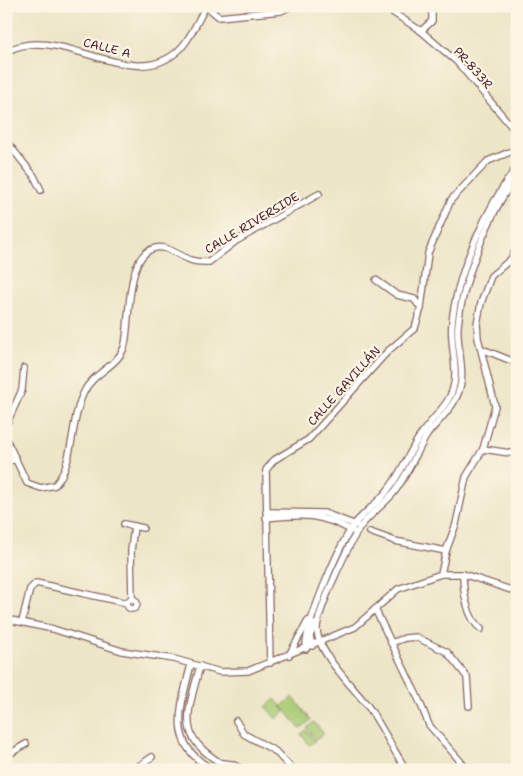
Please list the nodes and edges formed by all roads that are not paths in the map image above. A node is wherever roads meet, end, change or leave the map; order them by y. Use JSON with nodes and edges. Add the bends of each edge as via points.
{"nodes":[{"id":1,"x":206,"y":6,"type":"edge"},
{"id":2,"x":291,"y":6,"type":"edge"},
{"id":3,"x":383,"y":6,"type":"edge"},
{"id":4,"x":426,"y":6,"type":"edge"},
{"id":5,"x":421,"y":31,"type":"junction"},
{"id":6,"x":6,"y":52,"type":"edge"},
{"id":7,"x":517,"y":133,"type":"edge"},
{"id":8,"x":6,"y":141,"type":"edge"},
{"id":9,"x":517,"y":149,"type":"edge"},
{"id":10,"x":517,"y":167,"type":"edge"},
{"id":11,"x":517,"y":176,"type":"edge"},
{"id":12,"x":41,"y":190,"type":"dead end"},
{"id":13,"x":319,"y":194,"type":"dead end"},
{"id":14,"x":517,"y":248,"type":"edge"},
{"id":15,"x":376,"y":280,"type":"dead end"},
{"id":16,"x":421,"y":308,"type":"junction"},
{"id":17,"x":482,"y":349,"type":"junction"},
{"id":18,"x":517,"y":363,"type":"edge"},
{"id":19,"x":24,"y":368,"type":"dead end"},
{"id":20,"x":6,"y":425,"type":"edge"},
{"id":21,"x":6,"y":439,"type":"edge"},
{"id":22,"x":483,"y":449,"type":"junction"},
{"id":23,"x":517,"y":454,"type":"edge"},
{"id":24,"x":16,"y":459,"type":"junction"},
{"id":25,"x":6,"y":462,"type":"edge"},
{"id":26,"x":266,"y":515,"type":"junction"},
{"id":27,"x":124,"y":524,"type":"dead end"},
{"id":28,"x":358,"y":525,"type":"junction"},
{"id":29,"x":134,"y":526,"type":"junction"},
{"id":30,"x":142,"y":528,"type":"dead end"},
{"id":31,"x":354,"y":531,"type":"junction"},
{"id":32,"x":370,"y":532,"type":"dead end"},
{"id":33,"x":446,"y":551,"type":"junction"},
{"id":34,"x":440,"y":574,"type":"junction"},
{"id":35,"x":463,"y":574,"type":"junction"},
{"id":36,"x":517,"y":592,"type":"edge"},
{"id":37,"x":374,"y":609,"type":"junction"},
{"id":38,"x":314,"y":610,"type":"junction"},
{"id":39,"x":321,"y":612,"type":"junction"},
{"id":40,"x":6,"y":619,"type":"edge"},
{"id":41,"x":22,"y":622,"type":"junction"},
{"id":42,"x":481,"y":629,"type":"dead end"},
{"id":43,"x":320,"y":642,"type":"junction"},
{"id":44,"x":391,"y":643,"type":"junction"},
{"id":45,"x":309,"y":647,"type":"junction"},
{"id":46,"x":289,"y":655,"type":"junction"},
{"id":47,"x":270,"y":663,"type":"junction"},
{"id":48,"x":191,"y":664,"type":"junction"},
{"id":49,"x":200,"y":666,"type":"junction"},
{"id":50,"x":469,"y":706,"type":"dead end"},
{"id":51,"x":236,"y":720,"type":"dead end"},
{"id":52,"x":26,"y":744,"type":"dead end"},
{"id":53,"x":6,"y":756,"type":"edge"},
{"id":54,"x":152,"y":757,"type":"dead end"},
{"id":55,"x":220,"y":763,"type":"junction"},
{"id":56,"x":402,"y":764,"type":"dead end"},
{"id":57,"x":133,"y":770,"type":"edge"},
{"id":58,"x":214,"y":770,"type":"edge"},
{"id":59,"x":232,"y":770,"type":"edge"},
{"id":60,"x":244,"y":770,"type":"edge"},
{"id":61,"x":293,"y":770,"type":"edge"},
{"id":62,"x":468,"y":770,"type":"edge"}],
"edges":[{"from":1,"to":2,"type":"street","via":[[219,17],[281,11]]},
{"from":1,"to":6,"type":"street","name":"CALLE A","via":[[180,49],[165,60],[148,66],[112,62],[86,52],[57,47],[30,45]]},
{"from":3,"to":5,"type":"street","name":"PR-833R","number":"PR-833R"},
{"from":4,"to":5,"type":"street","via":[[432,12],[432,21]]},
{"from":5,"to":7,"type":"street","name":"PR-833R","number":"PR-833R","via":[[457,62]]},
{"from":8,"to":12,"type":"street"},
{"from":9,"to":16,"type":"street","name":"CALLE GAVILLÁN","via":[[488,161],[451,200],[428,253]]},
{"from":10,"to":28,"type":"street","via":[[487,214],[458,293],[452,324],[456,368],[454,387],[392,484]]},
{"from":11,"to":28,"type":"street","via":[[502,196],[493,216],[464,294],[458,336],[463,369],[461,388],[455,401],[426,437],[394,493]]},
{"from":13,"to":24,"type":"street","name":"CALLE RIVERSIDE","via":[[236,241],[209,262],[193,261],[163,247],[150,249],[140,257],[132,282],[125,346],[117,360],[94,377],[83,393],[60,480],[50,487],[33,487],[27,483]]},
{"from":14,"to":17,"type":"street","via":[[511,259],[491,276],[484,292],[477,324]]},
{"from":15,"to":16,"type":"street","via":[[397,295],[414,299]]},
{"from":16,"to":26,"type":"street","name":"CALLE GAVILLÁN","via":[[415,328],[388,351],[310,439],[274,460],[266,470]]},
{"from":17,"to":18,"type":"street"},
{"from":17,"to":22,"type":"street","via":[[495,406]]},
{"from":19,"to":20,"type":"street","via":[[22,390]]},
{"from":21,"to":24,"type":"street","name":"CALLE RIVERSIDE"},
{"from":22,"to":23,"type":"street"},
{"from":22,"to":33,"type":"street","via":[[466,477],[456,524]]},
{"from":24,"to":25,"type":"street"},
{"from":26,"to":28,"type":"street","via":[[324,512]]},
{"from":26,"to":31,"type":"street","via":[[321,516]]},
{"from":26,"to":47,"type":"street","name":"CALLE GAVILLÁN"},
{"from":27,"to":29,"type":"street"},
{"from":28,"to":31,"type":"street"},
{"from":29,"to":30,"type":"street"},
{"from":29,"to":41,"type":"street","via":[[129,601],[36,583],[30,589]]},
{"from":31,"to":38,"type":"street"},
{"from":31,"to":39,"type":"street"},
{"from":32,"to":33,"type":"street"},
{"from":33,"to":34,"type":"street"},
{"from":34,"to":35,"type":"street"},
{"from":34,"to":37,"type":"street","via":[[398,590]]},
{"from":35,"to":36,"type":"street"},
{"from":35,"to":42,"type":"street","via":[[473,620]]},
{"from":37,"to":43,"type":"street","via":[[355,628]]},
{"from":37,"to":44,"type":"street"},
{"from":38,"to":45,"type":"street","via":[[306,636]]},
{"from":38,"to":46,"type":"street"},
{"from":39,"to":43,"type":"street","via":[[317,630]]},
{"from":39,"to":45,"type":"street"},
{"from":40,"to":41,"type":"street"},
{"from":41,"to":48,"type":"street","via":[[122,651]]},
{"from":43,"to":45,"type":"street"},
{"from":43,"to":56,"type":"street","via":[[333,665],[367,706]]},
{"from":44,"to":50,"type":"street","via":[[416,637],[447,652],[467,677]]},
{"from":44,"to":62,"type":"street","via":[[429,725]]},
{"from":45,"to":46,"type":"street"},
{"from":46,"to":47,"type":"street"},
{"from":47,"to":49,"type":"street","via":[[248,671],[220,672]]},
{"from":48,"to":49,"type":"street"},
{"from":48,"to":58,"type":"street","via":[[180,709],[181,736],[194,757]]},
{"from":49,"to":55,"type":"street","via":[[188,712],[190,730],[201,750]]},
{"from":51,"to":61,"type":"street","via":[[244,734],[275,751]]},
{"from":52,"to":53,"type":"street"},
{"from":54,"to":57,"type":"street"},
{"from":55,"to":59,"type":"street"},
{"from":55,"to":60,"type":"street"}]}
